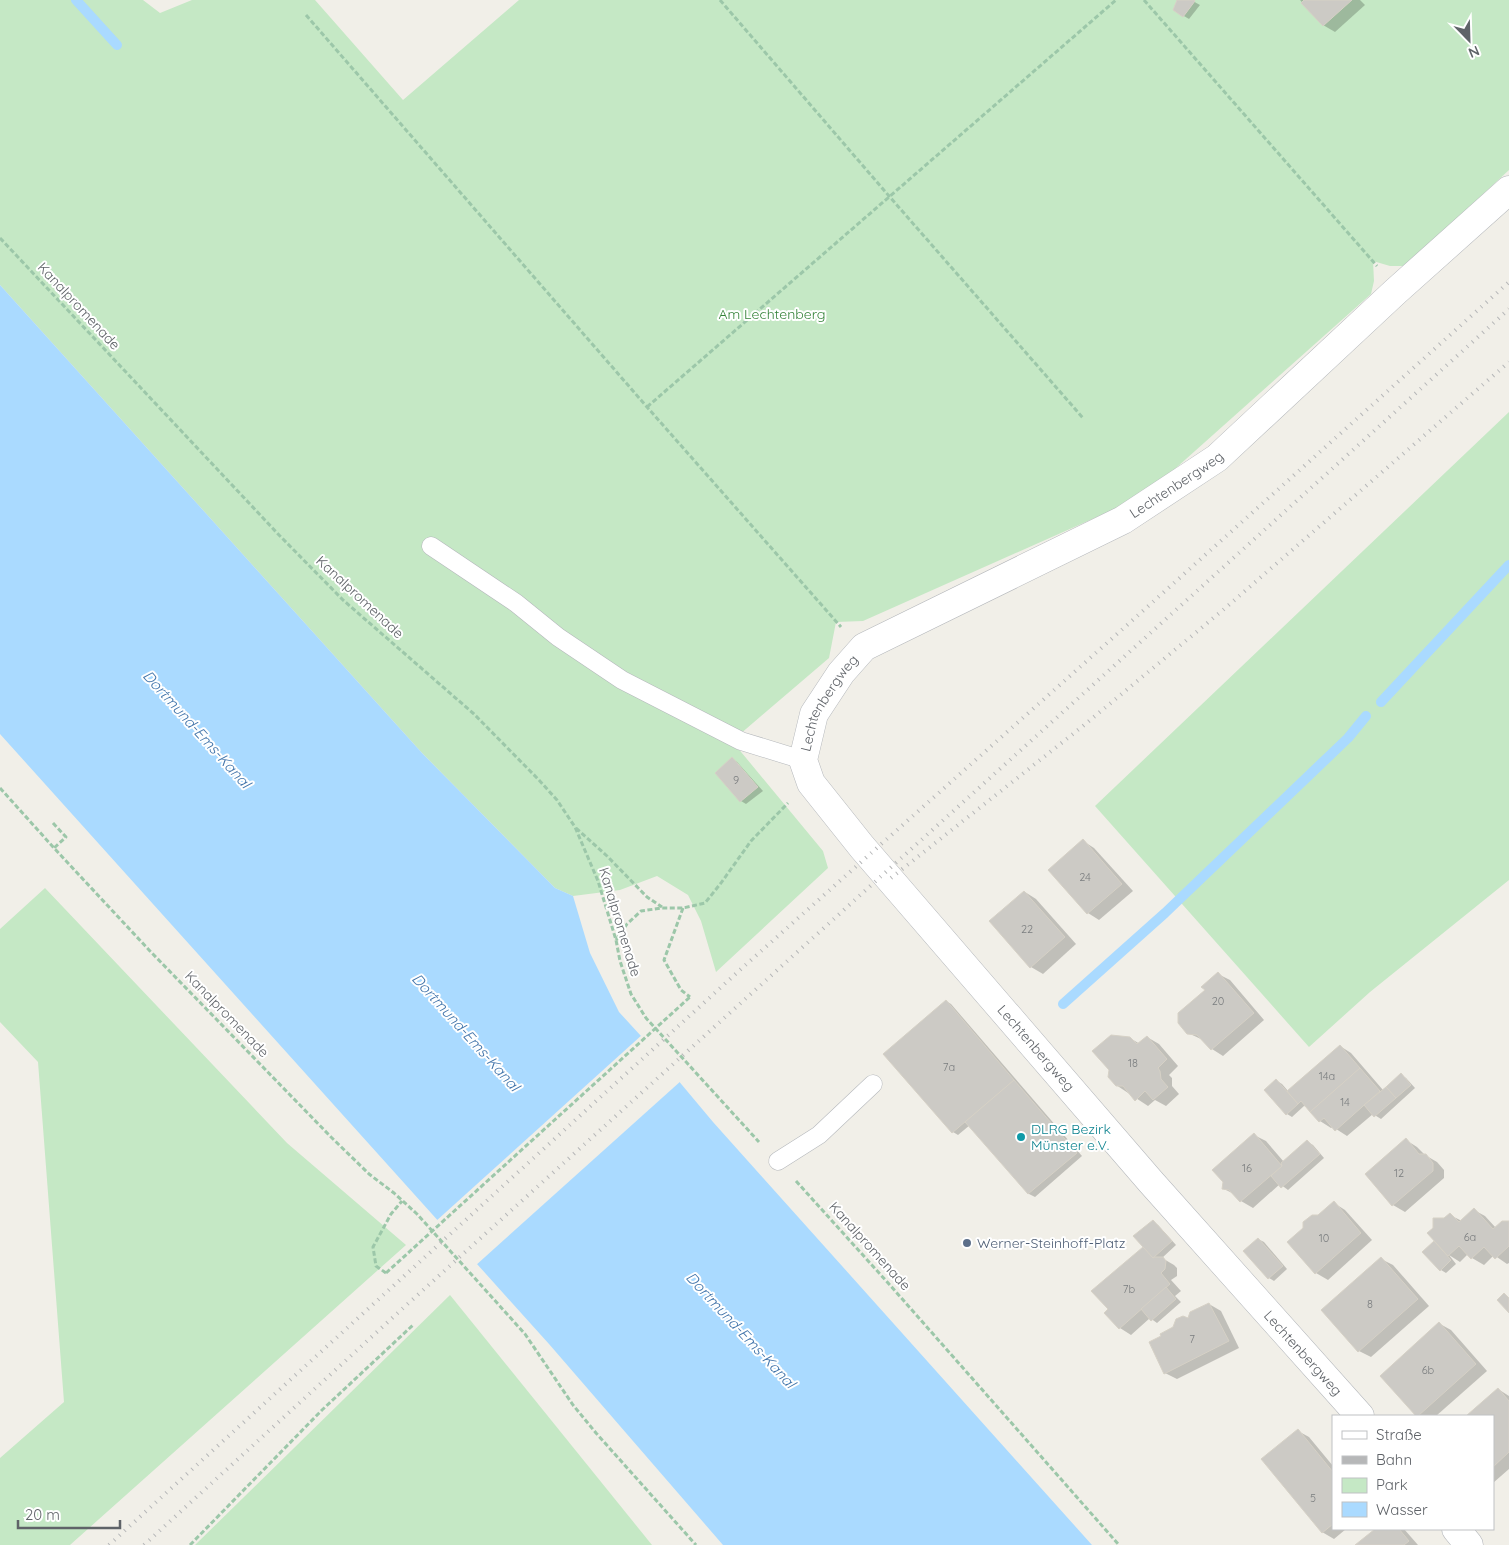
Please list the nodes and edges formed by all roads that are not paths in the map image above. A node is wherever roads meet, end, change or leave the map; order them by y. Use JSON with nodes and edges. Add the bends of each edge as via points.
{"nodes":[{"id":1,"x":1509,"y":190,"type":"edge"},
{"id":2,"x":432,"y":546,"type":"dead end"},
{"id":3,"x":807,"y":771,"type":"junction"},
{"id":4,"x":873,"y":1084,"type":"dead end"},
{"id":5,"x":778,"y":1162,"type":"road end"},
{"id":6,"x":1359,"y":1415,"type":"edge"},
{"id":7,"x":1457,"y":1530,"type":"edge"},
{"id":8,"x":1469,"y":1545,"type":"edge"}],
"edges":[{"from":1,"to":3,"type":"street","name":"Lechtenbergweg","via":[[1216,458],[1124,520],[864,647],[841,673],[814,714]]},
{"from":2,"to":3,"type":"lane","via":[[622,680],[741,742]]},
{"from":3,"to":6,"type":"street","name":"Lechtenbergweg","via":[[862,847],[1151,1182]]},
{"from":4,"to":5,"type":"lane","via":[[819,1135]]},
{"from":7,"to":8,"type":"street"}]}
